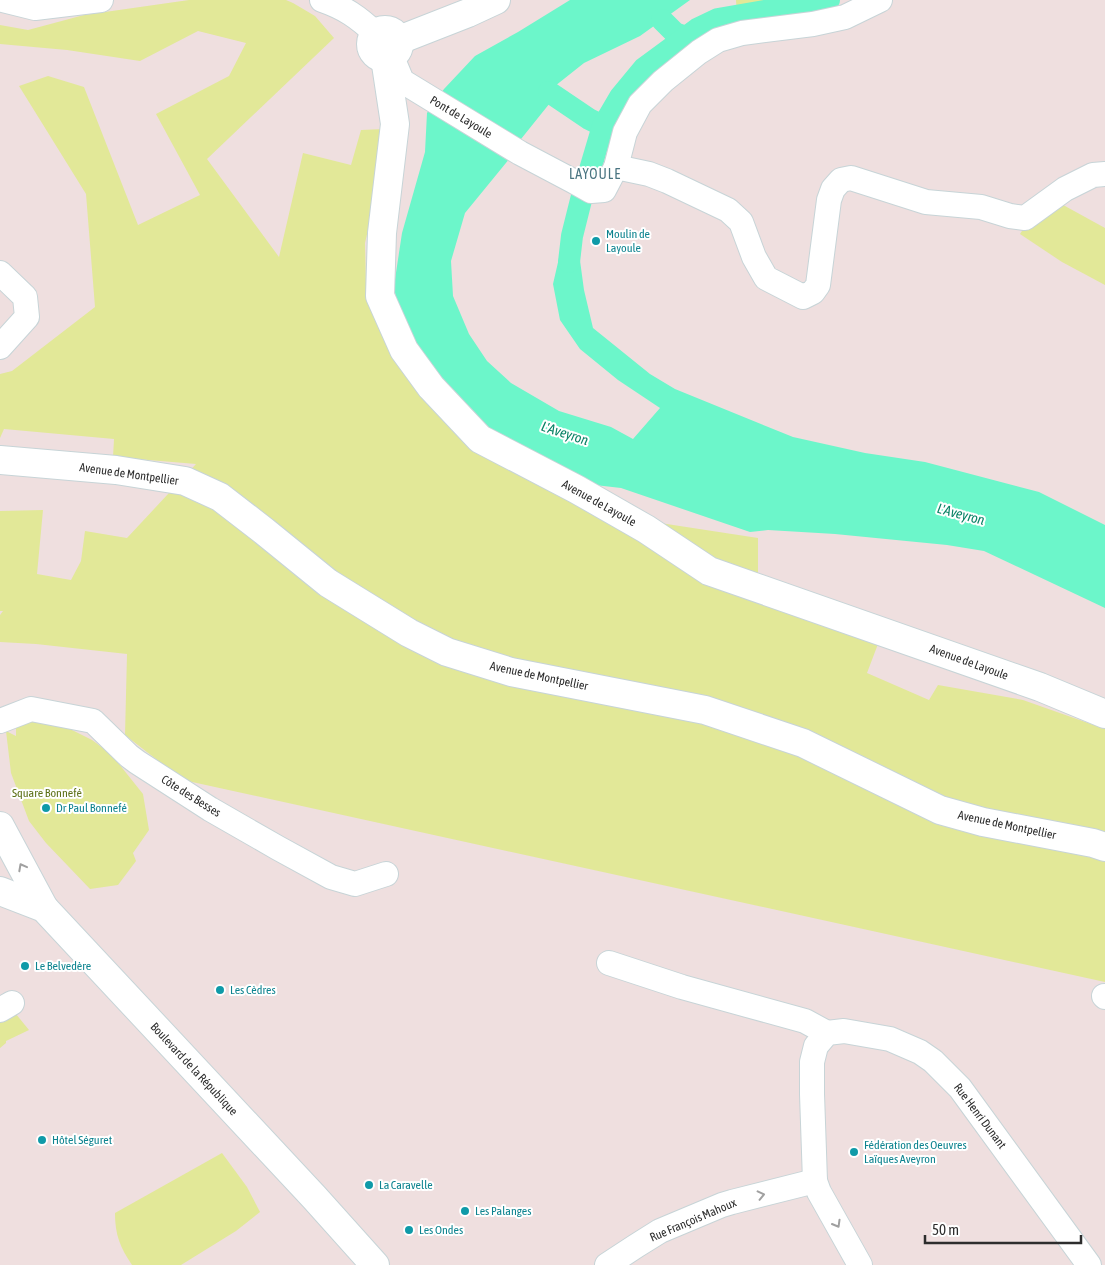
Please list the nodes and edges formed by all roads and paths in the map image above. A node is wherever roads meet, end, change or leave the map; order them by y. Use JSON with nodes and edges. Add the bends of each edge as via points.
{"nodes":[{"id":1,"x":2,"y":0,"type":"edge"},
{"id":2,"x":101,"y":0,"type":"edge"},
{"id":3,"x":322,"y":0,"type":"edge"},
{"id":4,"x":496,"y":0,"type":"edge"},
{"id":5,"x":880,"y":0,"type":"edge"},
{"id":6,"x":391,"y":54,"type":"junction"},
{"id":7,"x":616,"y":166,"type":"junction"},
{"id":8,"x":1105,"y":174,"type":"edge"},
{"id":9,"x":0,"y":273,"type":"edge"},
{"id":10,"x":0,"y":347,"type":"edge"},
{"id":11,"x":0,"y":460,"type":"edge"},
{"id":12,"x":1105,"y":714,"type":"edge"},
{"id":13,"x":0,"y":721,"type":"edge"},
{"id":14,"x":0,"y":826,"type":"edge"},
{"id":15,"x":1105,"y":847,"type":"edge"},
{"id":16,"x":386,"y":874,"type":"dead end"},
{"id":17,"x":0,"y":891,"type":"edge"},
{"id":18,"x":44,"y":908,"type":"junction"},
{"id":19,"x":610,"y":963,"type":"dead end"},
{"id":20,"x":828,"y":1033,"type":"junction"},
{"id":21,"x":815,"y":1182,"type":"junction"},
{"id":22,"x":375,"y":1265,"type":"edge"},
{"id":23,"x":607,"y":1265,"type":"edge"},
{"id":24,"x":860,"y":1265,"type":"edge"},
{"id":25,"x":1089,"y":1265,"type":"edge"}],
"edges":[{"from":1,"to":2,"type":"street","via":[[35,8]]},
{"from":3,"to":6,"type":"street","name":"Pont de Layoule","via":[[340,6],[361,20]]},
{"from":4,"to":6,"type":"street"},
{"from":5,"to":7,"type":"street","via":[[845,17],[742,33],[718,40],[705,48],[640,104],[625,132]]},
{"from":6,"to":7,"type":"street","name":"Pont de Layoule","via":[[520,153],[582,186],[604,190]]},
{"from":6,"to":12,"type":"street","name":"Avenue de Layoule","via":[[395,124],[382,233],[380,296],[404,350],[431,388],[480,439],[630,520],[709,571],[1031,684]]},
{"from":7,"to":8,"type":"street","via":[[667,181],[728,210],[742,222],[754,257],[766,278],[803,298],[818,285],[829,200],[841,180],[851,178],[926,202],[981,207],[1025,218],[1065,189],[1093,175]]},
{"from":9,"to":10,"type":"street","via":[[25,297],[27,318]]},
{"from":11,"to":15,"type":"street","name":"Avenue de Montpellier","via":[[116,470],[185,482],[220,497],[328,583],[409,633],[447,652],[511,672],[705,710],[803,743],[940,810]]},
{"from":13,"to":16,"type":"street","name":"Côte des Besses","via":[[31,709],[93,722],[137,762],[210,809],[331,877],[355,884]]},
{"from":18,"to":14,"type":"street","one_way":true},
{"from":17,"to":18,"type":"street","name":"Boulevard de la République"},
{"from":18,"to":22,"type":"street","name":"Boulevard de la République"},
{"from":19,"to":20,"type":"street","name":"Rue Henri Dunant","via":[[805,1021]]},
{"from":20,"to":21,"type":"street","via":[[816,1046],[812,1062]]},
{"from":20,"to":25,"type":"street","name":"Rue Henri Dunant","via":[[844,1031],[890,1039],[934,1061],[960,1088]]},
{"from":23,"to":21,"type":"street","name":"Rue François Mahoux","one_way":true,"via":[[660,1231],[722,1205]]},
{"from":21,"to":24,"type":"street","one_way":true}]}
